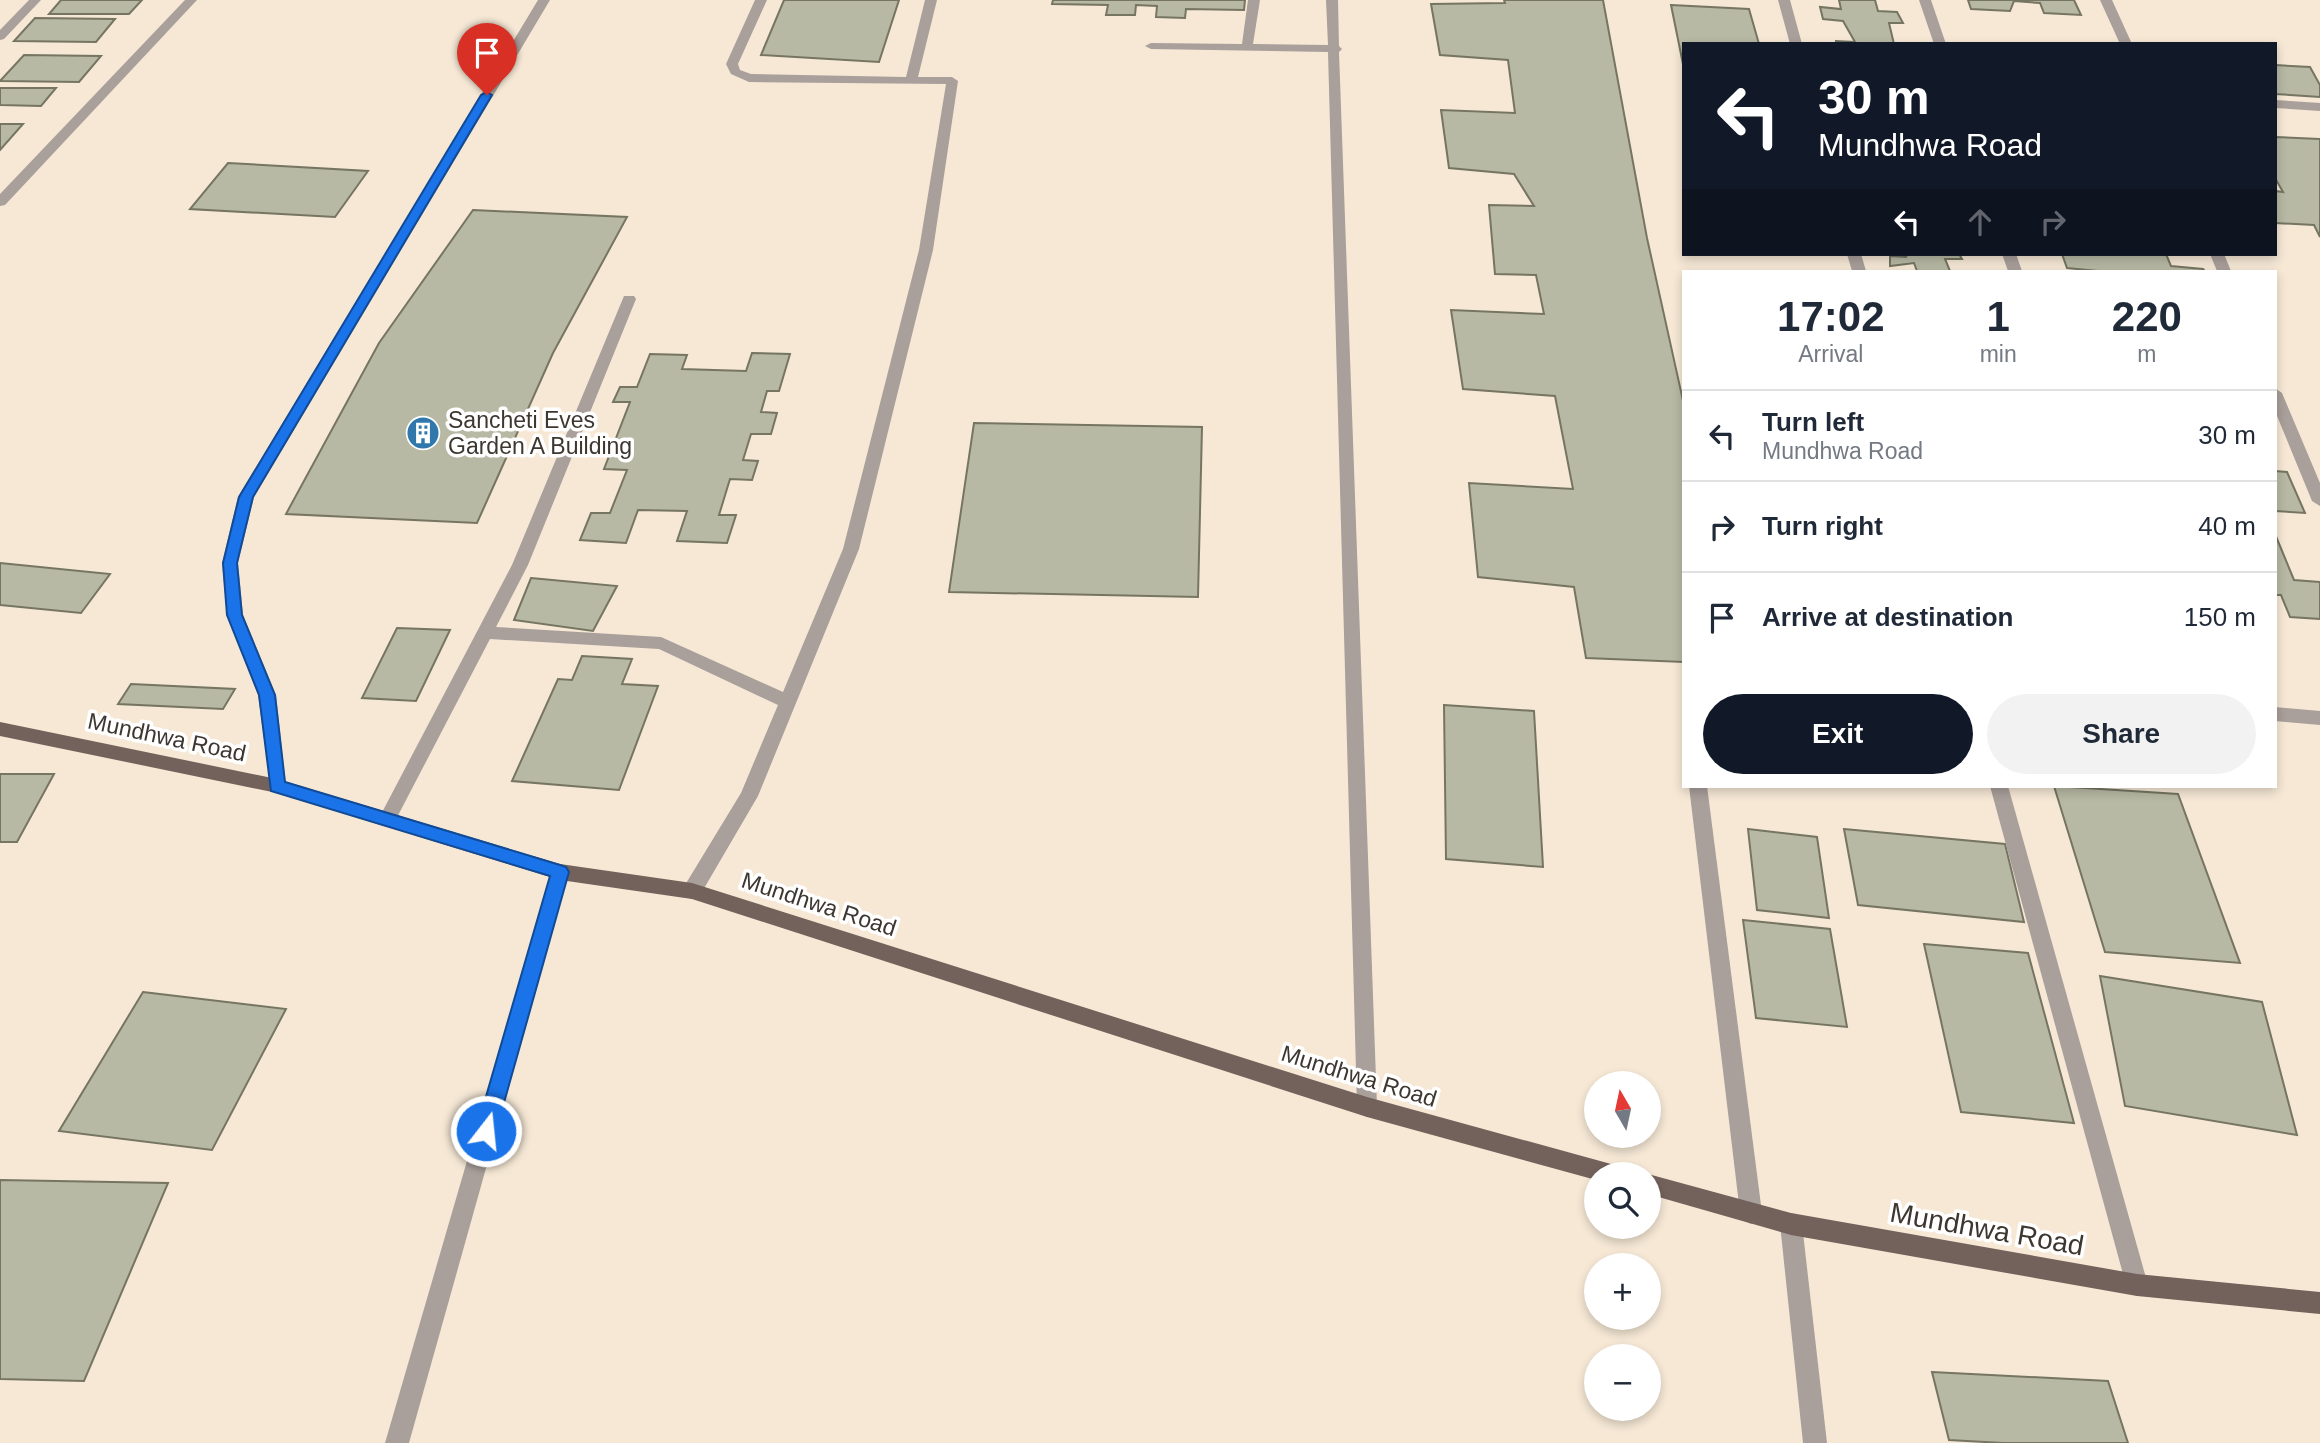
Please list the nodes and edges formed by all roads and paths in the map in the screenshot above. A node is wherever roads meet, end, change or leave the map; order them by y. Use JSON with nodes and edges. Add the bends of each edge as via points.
{"nodes":[{"id":1,"x":35,"y":0,"type":"edge"},
{"id":2,"x":191,"y":0,"type":"edge"},
{"id":3,"x":544,"y":0,"type":"edge"},
{"id":4,"x":761,"y":0,"type":"edge"},
{"id":5,"x":931,"y":0,"type":"edge"},
{"id":6,"x":1254,"y":0,"type":"edge"},
{"id":7,"x":1332,"y":0,"type":"edge"},
{"id":8,"x":1784,"y":0,"type":"edge"},
{"id":9,"x":1925,"y":0,"type":"edge"},
{"id":10,"x":2106,"y":0,"type":"edge"},
{"id":11,"x":0,"y":37,"type":"edge"},
{"id":12,"x":1795,"y":42,"type":"edge"},
{"id":13,"x":1939,"y":42,"type":"edge"},
{"id":14,"x":2125,"y":42,"type":"edge"},
{"id":15,"x":1152,"y":46,"type":"dead end"},
{"id":16,"x":1247,"y":48,"type":"junction"},
{"id":17,"x":1336,"y":49,"type":"junction"},
{"id":18,"x":911,"y":82,"type":"junction"},
{"id":19,"x":2277,"y":104,"type":"edge"},
{"id":20,"x":2320,"y":107,"type":"edge"},
{"id":21,"x":0,"y":202,"type":"edge"},
{"id":22,"x":629,"y":299,"type":"dead end"},
{"id":23,"x":2277,"y":398,"type":"edge"},
{"id":24,"x":2320,"y":501,"type":"edge"},
{"id":25,"x":485,"y":633,"type":"junction"},
{"id":26,"x":789,"y":702,"type":"junction"},
{"id":27,"x":2277,"y":714,"type":"edge"},
{"id":28,"x":2320,"y":718,"type":"edge"},
{"id":29,"x":0,"y":729,"type":"edge"},
{"id":30,"x":277,"y":786,"type":"junction"},
{"id":31,"x":1698,"y":788,"type":"edge"},
{"id":32,"x":2000,"y":788,"type":"edge"},
{"id":33,"x":387,"y":820,"type":"junction"},
{"id":34,"x":560,"y":872,"type":"junction"},
{"id":35,"x":692,"y":891,"type":"junction"},
{"id":36,"x":1367,"y":1107,"type":"junction"},
{"id":37,"x":1584,"y":1167,"type":"edge"},
{"id":38,"x":1661,"y":1189,"type":"edge"},
{"id":39,"x":1751,"y":1213,"type":"junction"},
{"id":40,"x":1791,"y":1224,"type":"junction"},
{"id":41,"x":2137,"y":1286,"type":"junction"},
{"id":42,"x":2320,"y":1303,"type":"edge"},
{"id":43,"x":397,"y":1443,"type":"edge"},
{"id":44,"x":1815,"y":1443,"type":"edge"}],
"edges":[{"from":1,"to":11,"type":"street"},
{"from":2,"to":21,"type":"street"},
{"from":3,"to":30,"type":"street","via":[[246,497],[230,563],[235,615],[267,695]]},
{"from":4,"to":18,"type":"street","via":[[732,64],[735,72],[749,78]]},
{"from":5,"to":18,"type":"street"},
{"from":6,"to":16,"type":"street"},
{"from":7,"to":17,"type":"street"},
{"from":8,"to":12,"type":"street"},
{"from":9,"to":13,"type":"street"},
{"from":10,"to":14,"type":"street"},
{"from":15,"to":16,"type":"street"},
{"from":16,"to":17,"type":"street"},
{"from":17,"to":36,"type":"street"},
{"from":18,"to":26,"type":"street","via":[[952,81],[926,250],[851,549]]},
{"from":19,"to":20,"type":"street"},
{"from":22,"to":25,"type":"street","via":[[520,565]]},
{"from":23,"to":24,"type":"street"},
{"from":25,"to":26,"type":"street","via":[[661,643]]},
{"from":25,"to":33,"type":"street"},
{"from":26,"to":35,"type":"street","via":[[749,796]]},
{"from":27,"to":28,"type":"street"},
{"from":29,"to":30,"type":"main road","name":"Mundhwa Road"},
{"from":30,"to":33,"type":"main road","name":"Mundhwa Road"},
{"from":31,"to":39,"type":"street"},
{"from":32,"to":41,"type":"street"},
{"from":33,"to":34,"type":"main road","name":"Mundhwa Road"},
{"from":34,"to":35,"type":"main road","name":"Mundhwa Road"},
{"from":34,"to":43,"type":"street"},
{"from":35,"to":36,"type":"main road","name":"Mundhwa Road"},
{"from":36,"to":37,"type":"main road","name":"Mundhwa Road"},
{"from":38,"to":39,"type":"main road","name":"Mundhwa Road"},
{"from":39,"to":40,"type":"main road","name":"Mundhwa Road"},
{"from":40,"to":41,"type":"main road","name":"Mundhwa Road"},
{"from":40,"to":44,"type":"street"},
{"from":41,"to":42,"type":"main road","name":"Mundhwa Road"}]}
